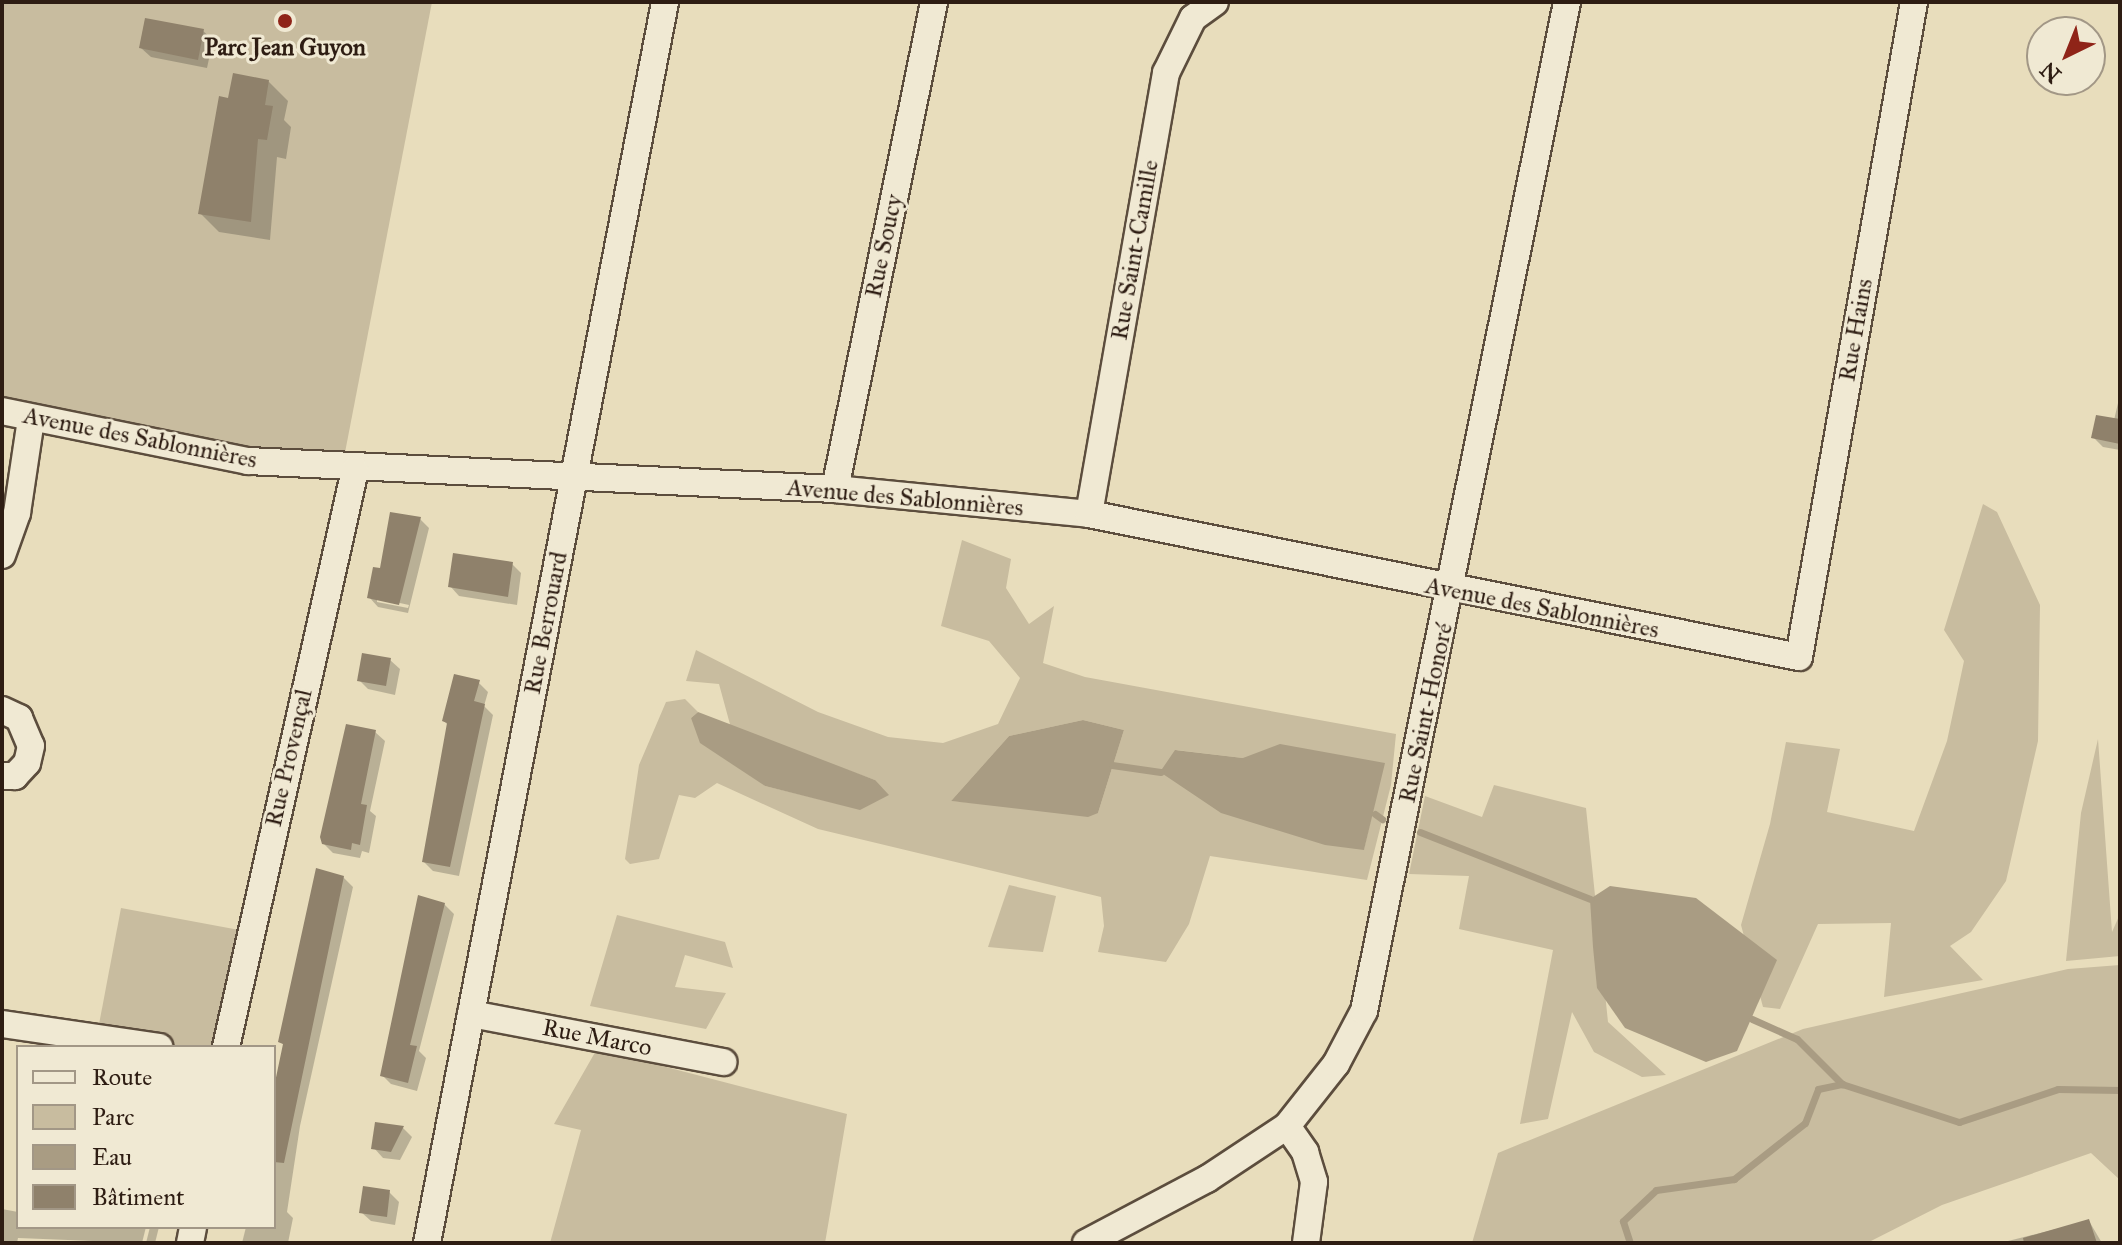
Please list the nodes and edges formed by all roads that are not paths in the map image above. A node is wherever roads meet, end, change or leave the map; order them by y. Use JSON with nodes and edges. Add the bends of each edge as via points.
{"nodes":[{"id":1,"x":665,"y":2,"type":"edge"},
{"id":2,"x":934,"y":2,"type":"edge"},
{"id":3,"x":1215,"y":2,"type":"edge"},
{"id":4,"x":1567,"y":2,"type":"edge"},
{"id":5,"x":1914,"y":2,"type":"edge"},
{"id":6,"x":2,"y":411,"type":"edge"},
{"id":7,"x":31,"y":419,"type":"junction"},
{"id":8,"x":355,"y":470,"type":"junction"},
{"id":9,"x":574,"y":478,"type":"junction"},
{"id":10,"x":835,"y":489,"type":"junction"},
{"id":11,"x":1089,"y":514,"type":"junction"},
{"id":12,"x":2,"y":555,"type":"edge"},
{"id":13,"x":1451,"y":591,"type":"junction"},
{"id":14,"x":1799,"y":657,"type":"joint"},
{"id":15,"x":2,"y":710,"type":"edge"},
{"id":16,"x":2,"y":776,"type":"edge"},
{"id":17,"x":471,"y":1014,"type":"junction"},
{"id":18,"x":2,"y":1024,"type":"edge"},
{"id":19,"x":145,"y":1045,"type":"edge"},
{"id":20,"x":226,"y":1045,"type":"edge"},
{"id":21,"x":723,"y":1062,"type":"dead end"},
{"id":22,"x":1287,"y":1126,"type":"junction"},
{"id":23,"x":427,"y":1243,"type":"edge"},
{"id":24,"x":1086,"y":1243,"type":"edge"},
{"id":25,"x":1306,"y":1243,"type":"edge"}],
"edges":[{"from":1,"to":9,"type":"street","name":"Rue Berrouard"},
{"from":2,"to":10,"type":"street","name":"Rue Soucy"},
{"from":3,"to":11,"type":"street","name":"Rue Saint-Camille","via":[[1193,18],[1166,73]]},
{"from":4,"to":13,"type":"street","name":"Rue Saint-Honoré"},
{"from":5,"to":14,"type":"street","name":"Rue Hains"},
{"from":6,"to":7,"type":"street","name":"Avenue des Sablonnières"},
{"from":7,"to":8,"type":"street","name":"Avenue des Sablonnières","via":[[248,461]]},
{"from":7,"to":12,"type":"street","via":[[17,513]]},
{"from":8,"to":9,"type":"street","name":"Avenue des Sablonnières"},
{"from":8,"to":20,"type":"street","name":"Rue Provençal"},
{"from":9,"to":10,"type":"street","name":"Avenue des Sablonnières"},
{"from":9,"to":17,"type":"street","name":"Rue Berrouard"},
{"from":10,"to":11,"type":"street","name":"Avenue des Sablonnières"},
{"from":11,"to":13,"type":"street","name":"Avenue des Sablonnières"},
{"from":13,"to":14,"type":"street","name":"Avenue des Sablonnières"},
{"from":13,"to":22,"type":"street","name":"Rue Saint-Honoré","via":[[1364,1011],[1336,1064]]},
{"from":15,"to":16,"type":"street","via":[[19,718],[31,746],[27,763],[15,776]]},
{"from":17,"to":21,"type":"street","name":"Rue Marco"},
{"from":17,"to":23,"type":"street","name":"Rue Berrouard"},
{"from":18,"to":19,"type":"street"},
{"from":22,"to":24,"type":"street","name":"Rue Saint-Honoré","via":[[1207,1179]]},
{"from":22,"to":25,"type":"street","via":[[1305,1152],[1314,1182]]}]}
